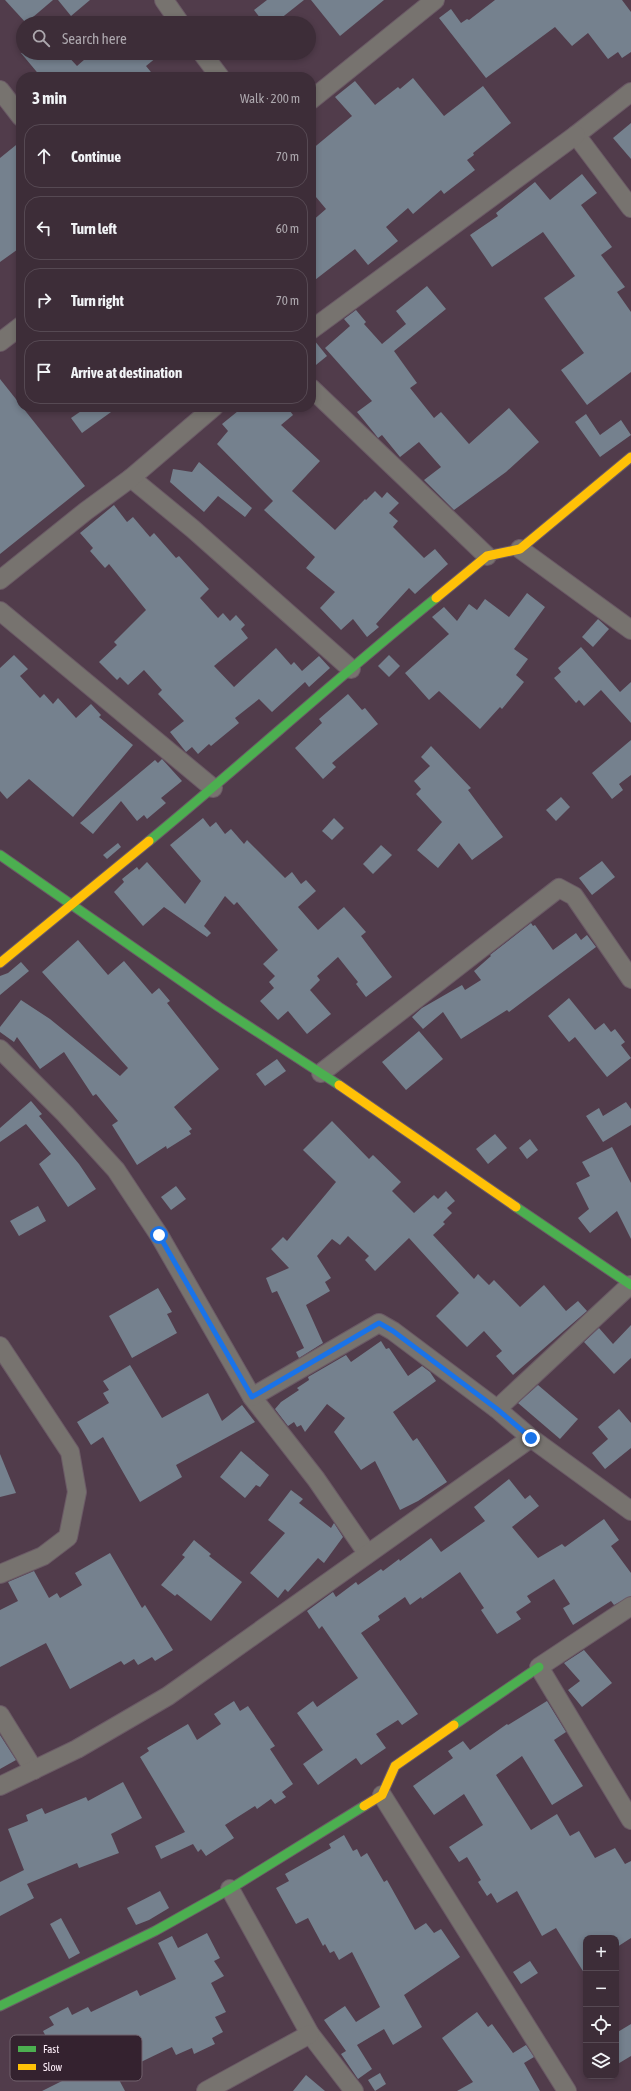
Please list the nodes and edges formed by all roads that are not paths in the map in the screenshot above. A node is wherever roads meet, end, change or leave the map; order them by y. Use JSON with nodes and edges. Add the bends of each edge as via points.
{"nodes":[{"id":1,"x":164,"y":0,"type":"edge"},
{"id":2,"x":427,"y":2,"type":"edge"},
{"id":3,"x":175,"y":16,"type":"edge"},
{"id":4,"x":207,"y":60,"type":"edge"},
{"id":5,"x":216,"y":72,"type":"edge"},
{"id":6,"x":0,"y":90,"type":"edge"},
{"id":7,"x":631,"y":92,"type":"edge"},
{"id":8,"x":316,"y":96,"type":"edge"},
{"id":9,"x":16,"y":111,"type":"edge"},
{"id":10,"x":576,"y":134,"type":"junction"},
{"id":11,"x":631,"y":208,"type":"edge"},
{"id":12,"x":316,"y":326,"type":"edge"},
{"id":13,"x":16,"y":330,"type":"edge"},
{"id":14,"x":0,"y":342,"type":"edge"},
{"id":15,"x":316,"y":393,"type":"edge"},
{"id":16,"x":208,"y":412,"type":"edge"},
{"id":17,"x":631,"y":457,"type":"edge"},
{"id":18,"x":131,"y":478,"type":"junction"},
{"id":19,"x":520,"y":549,"type":"junction"},
{"id":20,"x":487,"y":556,"type":"junction"},
{"id":21,"x":0,"y":580,"type":"edge"},
{"id":22,"x":0,"y":611,"type":"edge"},
{"id":23,"x":631,"y":630,"type":"edge"},
{"id":24,"x":350,"y":668,"type":"junction"},
{"id":25,"x":213,"y":788,"type":"junction"},
{"id":26,"x":0,"y":855,"type":"edge"},
{"id":27,"x":72,"y":904,"type":"junction"},
{"id":28,"x":0,"y":963,"type":"edge"},
{"id":29,"x":631,"y":979,"type":"edge"},
{"id":30,"x":0,"y":1049,"type":"edge"},
{"id":31,"x":321,"y":1073,"type":"junction"},
{"id":32,"x":631,"y":1285,"type":"edge"},
{"id":33,"x":0,"y":1346,"type":"edge"},
{"id":34,"x":252,"y":1397,"type":"junction"},
{"id":35,"x":497,"y":1409,"type":"junction"},
{"id":36,"x":531,"y":1438,"type":"junction"},
{"id":37,"x":631,"y":1510,"type":"edge"},
{"id":38,"x":366,"y":1553,"type":"junction"},
{"id":39,"x":0,"y":1574,"type":"edge"},
{"id":40,"x":631,"y":1606,"type":"edge"},
{"id":41,"x":539,"y":1667,"type":"junction"},
{"id":42,"x":0,"y":1715,"type":"edge"},
{"id":43,"x":34,"y":1770,"type":"junction"},
{"id":44,"x":0,"y":1786,"type":"edge"},
{"id":45,"x":382,"y":1795,"type":"junction"},
{"id":46,"x":631,"y":1820,"type":"edge"},
{"id":47,"x":230,"y":1889,"type":"junction"},
{"id":48,"x":0,"y":2006,"type":"edge"},
{"id":49,"x":310,"y":2034,"type":"junction"},
{"id":50,"x":206,"y":2091,"type":"edge"},
{"id":51,"x":354,"y":2091,"type":"edge"},
{"id":52,"x":567,"y":2091,"type":"edge"}],
"edges":[{"from":1,"to":3,"type":"street"},
{"from":2,"to":8,"type":"street"},
{"from":4,"to":5,"type":"street"},
{"from":6,"to":9,"type":"street"},
{"from":7,"to":10,"type":"street"},
{"from":10,"to":11,"type":"street"},
{"from":10,"to":12,"type":"street"},
{"from":13,"to":14,"type":"street"},
{"from":15,"to":20,"type":"street"},
{"from":16,"to":18,"type":"street"},
{"from":17,"to":19,"type":"street"},
{"from":18,"to":21,"type":"street"},
{"from":18,"to":24,"type":"street","via":[[199,534]]},
{"from":19,"to":20,"type":"street"},
{"from":19,"to":23,"type":"street"},
{"from":20,"to":24,"type":"street"},
{"from":22,"to":25,"type":"street"},
{"from":24,"to":25,"type":"street"},
{"from":25,"to":27,"type":"street"},
{"from":26,"to":27,"type":"street"},
{"from":27,"to":28,"type":"street"},
{"from":27,"to":31,"type":"street","via":[[218,1007]]},
{"from":29,"to":31,"type":"street","via":[[574,896],[559,888]]},
{"from":30,"to":34,"type":"street","via":[[116,1170],[159,1235]]},
{"from":31,"to":32,"type":"street"},
{"from":32,"to":35,"type":"street"},
{"from":33,"to":39,"type":"street","via":[[70,1452],[77,1492],[68,1537],[43,1556]]},
{"from":34,"to":35,"type":"street","via":[[379,1323]]},
{"from":34,"to":38,"type":"street","via":[[316,1479]]},
{"from":35,"to":36,"type":"street"},
{"from":36,"to":37,"type":"street"},
{"from":36,"to":38,"type":"street"},
{"from":38,"to":43,"type":"street","via":[[301,1603],[168,1696],[77,1749]]},
{"from":40,"to":41,"type":"street"},
{"from":41,"to":45,"type":"street","via":[[394,1766]]},
{"from":41,"to":46,"type":"street"},
{"from":42,"to":43,"type":"street"},
{"from":43,"to":44,"type":"street"},
{"from":45,"to":47,"type":"street"},
{"from":45,"to":52,"type":"street"},
{"from":47,"to":48,"type":"street","via":[[155,1931]]},
{"from":47,"to":49,"type":"street"},
{"from":49,"to":50,"type":"street"},
{"from":49,"to":51,"type":"street"}]}
